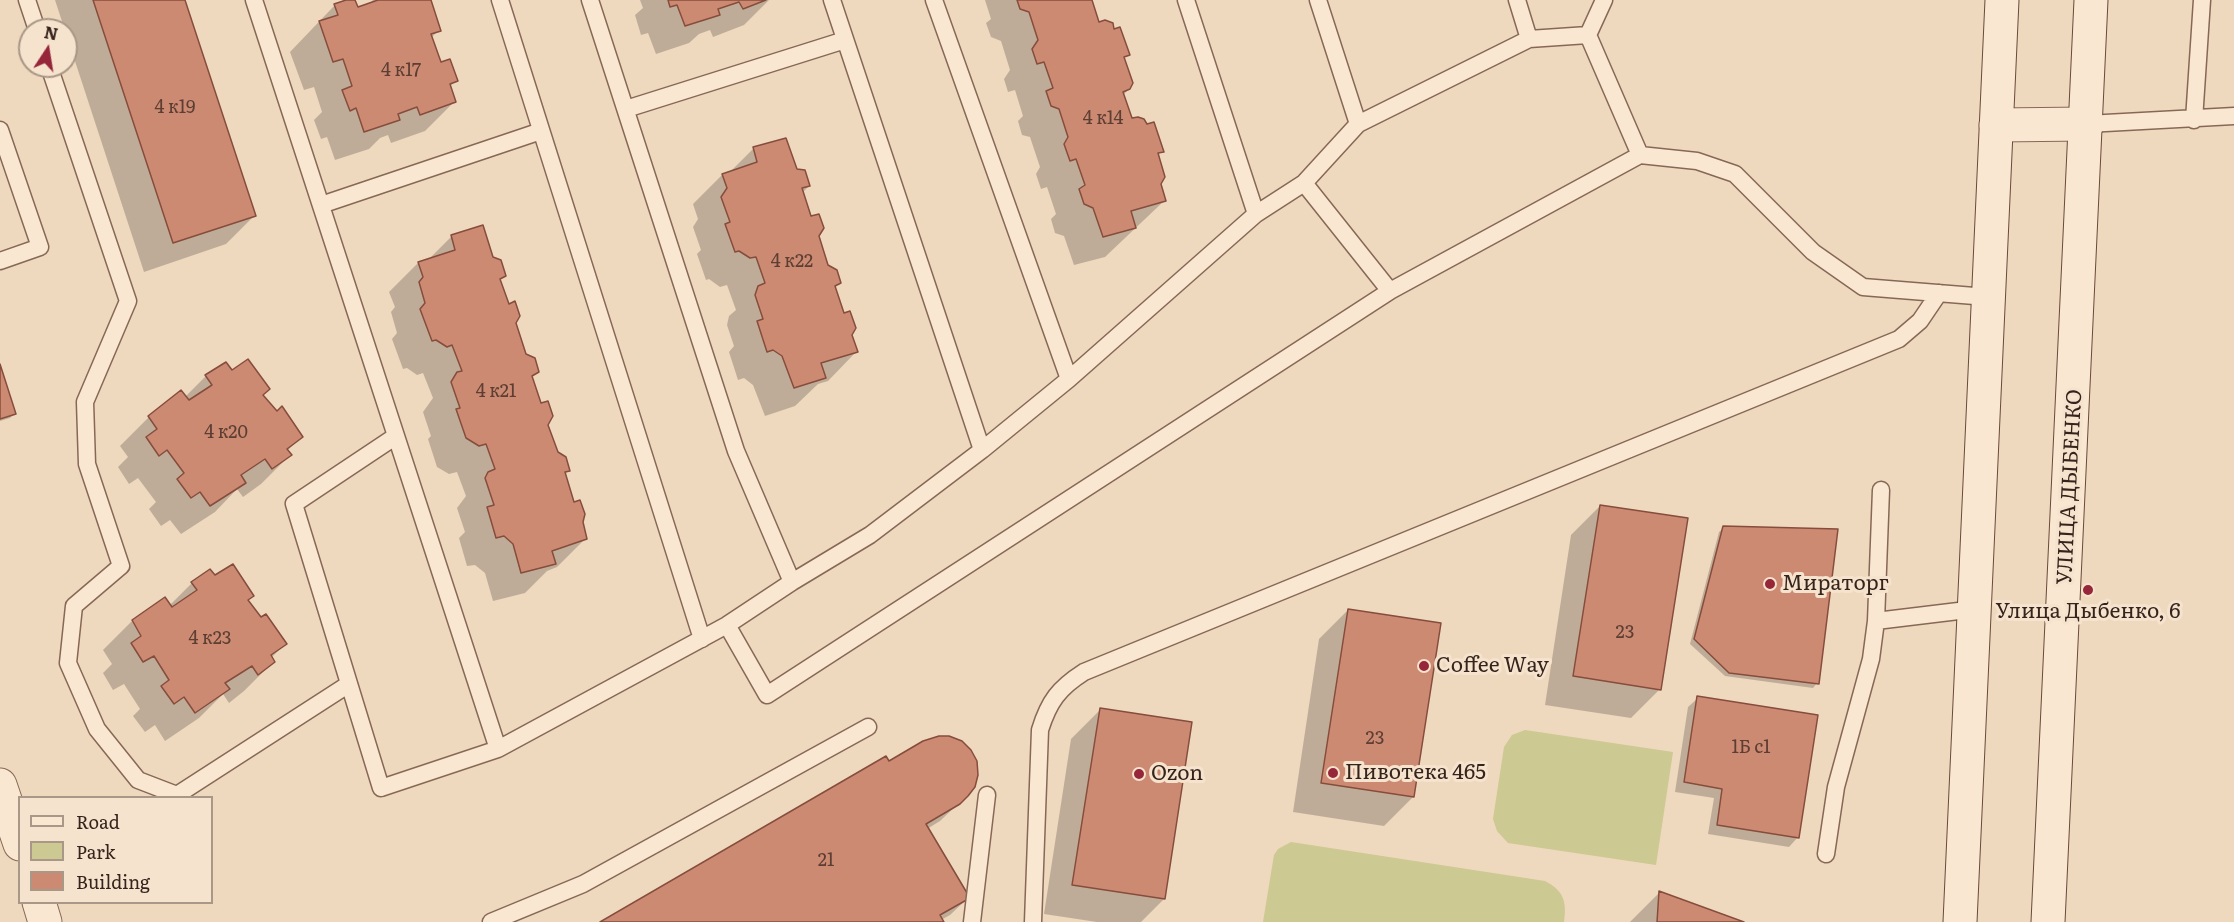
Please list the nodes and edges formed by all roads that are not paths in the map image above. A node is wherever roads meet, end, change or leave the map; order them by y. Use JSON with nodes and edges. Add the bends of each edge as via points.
{"nodes":[{"id":1,"x":27,"y":0,"type":"edge"},
{"id":2,"x":254,"y":0,"type":"edge"},
{"id":3,"x":500,"y":0,"type":"edge"},
{"id":4,"x":590,"y":0,"type":"edge"},
{"id":5,"x":832,"y":0,"type":"edge"},
{"id":6,"x":934,"y":0,"type":"edge"},
{"id":7,"x":1186,"y":0,"type":"edge"},
{"id":8,"x":1318,"y":0,"type":"edge"},
{"id":9,"x":1517,"y":0,"type":"edge"},
{"id":10,"x":1604,"y":0,"type":"edge"},
{"id":11,"x":2002,"y":0,"type":"edge"},
{"id":12,"x":2091,"y":0,"type":"edge"},
{"id":13,"x":2202,"y":0,"type":"edge"},
{"id":14,"x":33,"y":18,"type":"edge"},
{"id":15,"x":1588,"y":35,"type":"junction"},
{"id":16,"x":1529,"y":39,"type":"junction"},
{"id":17,"x":845,"y":40,"type":"junction"},
{"id":18,"x":53,"y":78,"type":"edge"},
{"id":19,"x":626,"y":109,"type":"junction"},
{"id":20,"x":2234,"y":116,"type":"edge"},
{"id":21,"x":2194,"y":120,"type":"junction"},
{"id":22,"x":2087,"y":123,"type":"junction"},
{"id":23,"x":1358,"y":124,"type":"junction"},
{"id":24,"x":1996,"y":126,"type":"junction"},
{"id":25,"x":0,"y":130,"type":"edge"},
{"id":26,"x":541,"y":130,"type":"junction"},
{"id":27,"x":1640,"y":155,"type":"junction"},
{"id":28,"x":1304,"y":183,"type":"junction"},
{"id":29,"x":321,"y":205,"type":"junction"},
{"id":30,"x":1256,"y":214,"type":"junction"},
{"id":31,"x":0,"y":261,"type":"edge"},
{"id":32,"x":1390,"y":291,"type":"junction"},
{"id":33,"x":1939,"y":293,"type":"junction"},
{"id":34,"x":1987,"y":297,"type":"junction"},
{"id":35,"x":1069,"y":380,"type":"junction"},
{"id":36,"x":396,"y":436,"type":"junction"},
{"id":37,"x":982,"y":450,"type":"junction"},
{"id":38,"x":1881,"y":490,"type":"dead end"},
{"id":39,"x":792,"y":582,"type":"junction"},
{"id":40,"x":1975,"y":609,"type":"junction"},
{"id":41,"x":1876,"y":621,"type":"junction"},
{"id":42,"x":727,"y":625,"type":"junction"},
{"id":43,"x":702,"y":639,"type":"junction"},
{"id":44,"x":349,"y":684,"type":"junction"},
{"id":45,"x":868,"y":727,"type":"dead end"},
{"id":46,"x":498,"y":749,"type":"junction"},
{"id":47,"x":0,"y":785,"type":"edge"},
{"id":48,"x":987,"y":795,"type":"dead end"},
{"id":49,"x":18,"y":838,"type":"edge"},
{"id":50,"x":1826,"y":854,"type":"dead end"},
{"id":51,"x":39,"y":904,"type":"edge"},
{"id":52,"x":45,"y":922,"type":"edge"},
{"id":53,"x":491,"y":922,"type":"edge"},
{"id":54,"x":972,"y":922,"type":"edge"},
{"id":55,"x":1033,"y":922,"type":"edge"},
{"id":56,"x":1960,"y":922,"type":"edge"},
{"id":57,"x":2048,"y":922,"type":"edge"}],
"edges":[{"from":1,"to":14,"type":"lane"},
{"from":2,"to":29,"type":"lane"},
{"from":3,"to":26,"type":"lane"},
{"from":4,"to":19,"type":"lane"},
{"from":5,"to":17,"type":"lane"},
{"from":6,"to":35,"type":"lane"},
{"from":7,"to":30,"type":"lane"},
{"from":8,"to":23,"type":"lane"},
{"from":9,"to":16,"type":"lane"},
{"from":10,"to":15,"type":"lane"},
{"from":11,"to":24,"type":"main road"},
{"from":12,"to":22,"type":"main road","name":"УЛИЦА ДЫБЕНКО"},
{"from":13,"to":21,"type":"lane"},
{"from":15,"to":16,"type":"lane"},
{"from":15,"to":27,"type":"lane"},
{"from":16,"to":23,"type":"lane"},
{"from":17,"to":19,"type":"lane"},
{"from":17,"to":37,"type":"lane"},
{"from":18,"to":44,"type":"lane","via":[[128,301],[85,402],[87,464],[121,566],[74,606],[68,663],[97,729],[138,780],[177,795]]},
{"from":19,"to":39,"type":"lane","via":[[736,451]]},
{"from":20,"to":21,"type":"lane"},
{"from":21,"to":22,"type":"lane"},
{"from":22,"to":24,"type":"main road"},
{"from":22,"to":57,"type":"main road","name":"УЛИЦА ДЫБЕНКО"},
{"from":23,"to":28,"type":"lane"},
{"from":24,"to":34,"type":"main road"},
{"from":25,"to":31,"type":"lane","via":[[40,247]]},
{"from":26,"to":29,"type":"lane"},
{"from":26,"to":43,"type":"lane"},
{"from":27,"to":32,"type":"lane"},
{"from":27,"to":33,"type":"lane","via":[[1697,161],[1735,174],[1813,252],[1863,287]]},
{"from":28,"to":30,"type":"lane"},
{"from":28,"to":32,"type":"lane"},
{"from":29,"to":36,"type":"lane"},
{"from":30,"to":35,"type":"lane"},
{"from":32,"to":42,"type":"lane","via":[[767,695]]},
{"from":33,"to":34,"type":"lane"},
{"from":33,"to":55,"type":"lane","via":[[1920,321],[1899,339],[1070,681],[1053,699],[1040,730]]},
{"from":34,"to":40,"type":"main road"},
{"from":35,"to":37,"type":"lane"},
{"from":36,"to":44,"type":"lane","via":[[294,504]]},
{"from":36,"to":46,"type":"lane"},
{"from":37,"to":39,"type":"lane","via":[[870,535]]},
{"from":38,"to":41,"type":"lane"},
{"from":39,"to":42,"type":"lane"},
{"from":40,"to":41,"type":"lane"},
{"from":40,"to":56,"type":"main road"},
{"from":41,"to":50,"type":"lane","via":[[1868,673],[1836,787]]},
{"from":42,"to":43,"type":"lane"},
{"from":43,"to":46,"type":"lane"},
{"from":44,"to":46,"type":"lane","via":[[381,788]]},
{"from":45,"to":53,"type":"lane","via":[[583,884]]},
{"from":47,"to":49,"type":"main road"},
{"from":48,"to":54,"type":"lane"},
{"from":51,"to":52,"type":"main road"}]}
